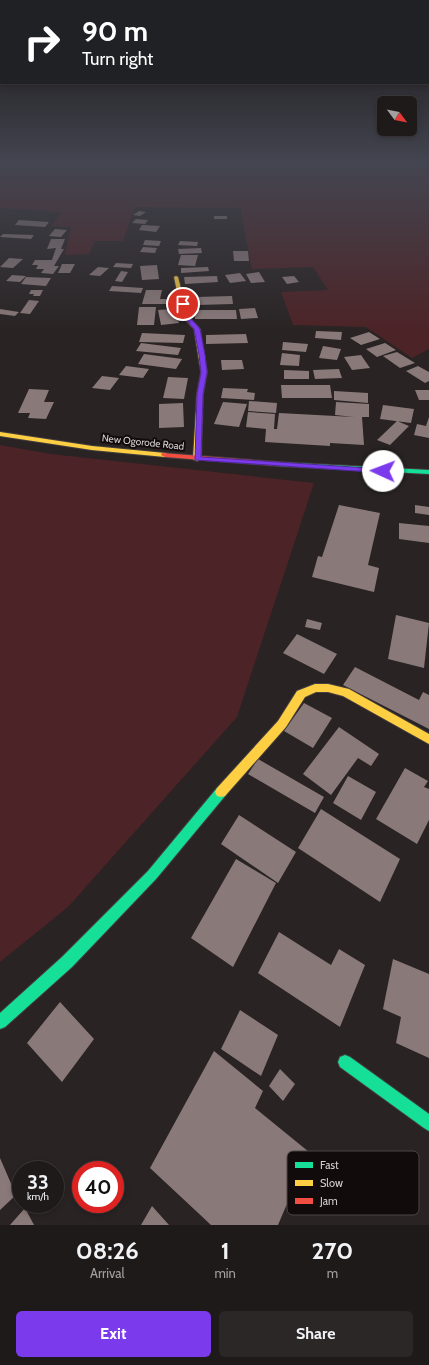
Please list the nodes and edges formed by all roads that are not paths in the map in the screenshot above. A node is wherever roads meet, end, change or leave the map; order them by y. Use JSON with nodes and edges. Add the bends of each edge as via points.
{"nodes":[{"id":1,"x":176,"y":277,"type":"dead end"},
{"id":2,"x":0,"y":434,"type":"edge"},
{"id":3,"x":197,"y":459,"type":"junction"},
{"id":4,"x":429,"y":472,"type":"edge"},
{"id":5,"x":429,"y":739,"type":"edge"},
{"id":6,"x":0,"y":1022,"type":"edge"},
{"id":7,"x":345,"y":1062,"type":"dead end"},
{"id":8,"x":429,"y":1123,"type":"edge"}],
"edges":[{"from":1,"to":3,"type":"street","via":[[185,316],[197,329],[204,372],[199,402]]},
{"from":2,"to":3,"type":"street","name":"New Ogorode Road","via":[[58,444]]},
{"from":3,"to":4,"type":"street","name":"New Ogorode Road","via":[[356,470]]},
{"from":5,"to":6,"type":"street","via":[[345,692],[316,688],[301,694],[282,724],[199,817],[152,875],[67,962]]},
{"from":7,"to":8,"type":"street"}]}
